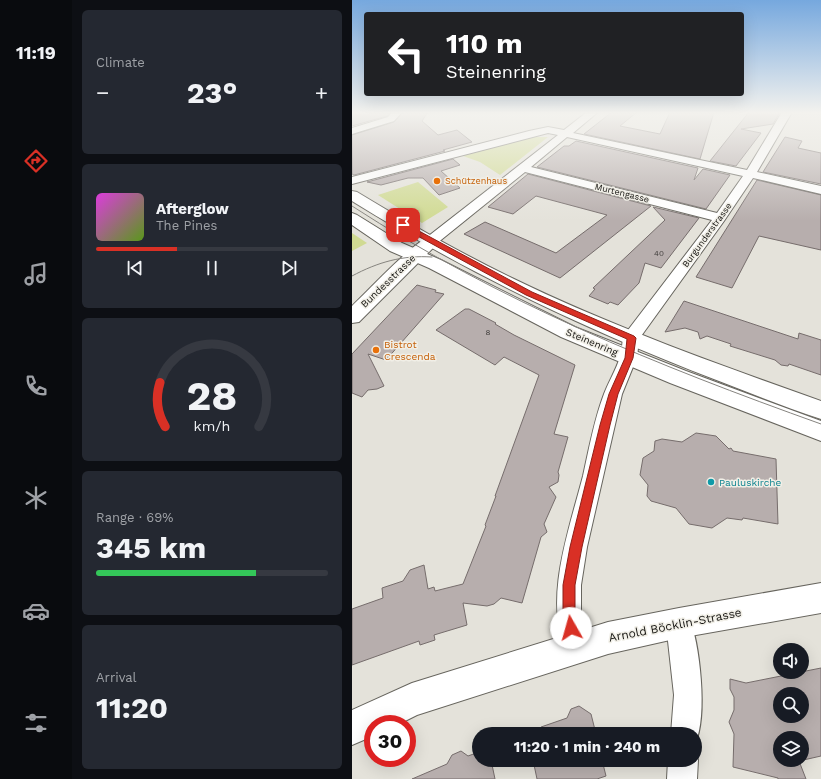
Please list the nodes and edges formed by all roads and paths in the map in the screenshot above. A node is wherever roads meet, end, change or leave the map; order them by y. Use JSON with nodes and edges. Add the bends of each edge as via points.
{"nodes":[{"id":1,"x":476,"y":148,"type":"edge"},
{"id":2,"x":548,"y":148,"type":"edge"},
{"id":3,"x":636,"y":148,"type":"edge"},
{"id":4,"x":765,"y":148,"type":"edge"},
{"id":5,"x":523,"y":168,"type":"junction"},
{"id":6,"x":750,"y":174,"type":"junction"},
{"id":7,"x":352,"y":181,"type":"edge"},
{"id":8,"x":821,"y":190,"type":"edge"},
{"id":9,"x":352,"y":194,"type":"edge"},
{"id":10,"x":352,"y":218,"type":"edge"},
{"id":11,"x":720,"y":218,"type":"junction"},
{"id":12,"x":424,"y":247,"type":"junction"},
{"id":13,"x":352,"y":317,"type":"edge"},
{"id":14,"x":630,"y":348,"type":"junction"},
{"id":15,"x":821,"y":410,"type":"edge"},
{"id":16,"x":821,"y":432,"type":"edge"},
{"id":17,"x":821,"y":598,"type":"edge"},
{"id":18,"x":679,"y":623,"type":"junction"},
{"id":19,"x":576,"y":648,"type":"junction"},
{"id":20,"x":686,"y":727,"type":"edge"},
{"id":21,"x":352,"y":728,"type":"edge"},
{"id":22,"x":683,"y":767,"type":"edge"},
{"id":23,"x":682,"y":779,"type":"edge"}],
"edges":[{"from":1,"to":7,"type":"street"},
{"from":2,"to":5,"type":"street"},
{"from":3,"to":6,"type":"street"},
{"from":4,"to":6,"type":"street","name":"Burgunderstrasse"},
{"from":5,"to":11,"type":"street","name":"Murtengasse"},
{"from":5,"to":12,"type":"street"},
{"from":6,"to":8,"type":"street"},
{"from":6,"to":11,"type":"street","name":"Burgunderstrasse"},
{"from":9,"to":12,"type":"main road"},
{"from":10,"to":12,"type":"main road","via":[[396,247]]},
{"from":11,"to":14,"type":"street","name":"Burgunderstrasse"},
{"from":12,"to":13,"type":"main road","name":"Bundesstrasse"},
{"from":12,"to":14,"type":"main road","name":"Steinenring","via":[[568,332]]},
{"from":14,"to":15,"type":"main road","name":"Steinenring","via":[[757,387]]},
{"from":14,"to":16,"type":"main road","name":"Steinenring","via":[[751,406]]},
{"from":14,"to":19,"type":"street","name":"Burgunderstrasse","via":[[605,425],[569,585],[569,614]]},
{"from":17,"to":18,"type":"main road","name":"Arnold Böcklin-Strasse"},
{"from":18,"to":19,"type":"main road","name":"Arnold Böcklin-Strasse","via":[[608,638]]},
{"from":18,"to":20,"type":"street","via":[[688,695]]},
{"from":19,"to":21,"type":"main road","name":"Arnold Böcklin-Strasse","via":[[412,700]]},
{"from":22,"to":23,"type":"street"}]}
